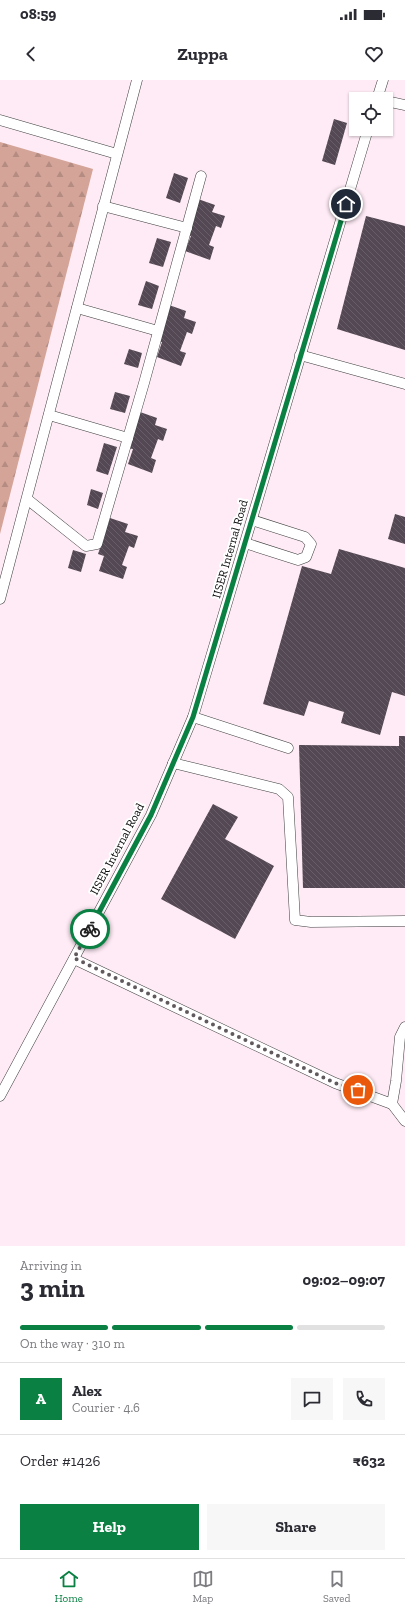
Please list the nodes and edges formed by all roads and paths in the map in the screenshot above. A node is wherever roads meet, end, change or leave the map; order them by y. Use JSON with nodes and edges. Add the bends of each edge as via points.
{"nodes":[{"id":1,"x":137,"y":80,"type":"edge"},
{"id":2,"x":383,"y":80,"type":"edge"},
{"id":3,"x":381,"y":92,"type":"edge"},
{"id":4,"x":393,"y":103,"type":"edge"},
{"id":5,"x":405,"y":106,"type":"edge"},
{"id":6,"x":0,"y":120,"type":"edge"},
{"id":7,"x":366,"y":136,"type":"edge"},
{"id":8,"x":117,"y":154,"type":"junction"},
{"id":9,"x":201,"y":176,"type":"dead end"},
{"id":10,"x":103,"y":206,"type":"junction"},
{"id":11,"x":187,"y":228,"type":"junction"},
{"id":12,"x":77,"y":308,"type":"junction"},
{"id":13,"x":158,"y":332,"type":"junction"},
{"id":14,"x":300,"y":355,"type":"junction"},
{"id":15,"x":405,"y":384,"type":"edge"},
{"id":16,"x":49,"y":415,"type":"junction"},
{"id":17,"x":128,"y":438,"type":"junction"},
{"id":18,"x":27,"y":498,"type":"junction"},
{"id":19,"x":252,"y":520,"type":"junction"},
{"id":20,"x":245,"y":543,"type":"junction"},
{"id":21,"x":0,"y":599,"type":"edge"},
{"id":22,"x":193,"y":717,"type":"junction"},
{"id":23,"x":288,"y":748,"type":"dead end"},
{"id":24,"x":173,"y":763,"type":"junction"},
{"id":25,"x":405,"y":922,"type":"edge"},
{"id":26,"x":74,"y":958,"type":"junction"},
{"id":27,"x":405,"y":1027,"type":"edge"},
{"id":28,"x":0,"y":1096,"type":"edge"},
{"id":29,"x":392,"y":1104,"type":"junction"},
{"id":30,"x":405,"y":1121,"type":"edge"}],
"edges":[{"from":1,"to":8,"type":"lane"},
{"from":2,"to":3,"type":"lane"},
{"from":4,"to":5,"type":"lane"},
{"from":6,"to":8,"type":"lane"},
{"from":7,"to":14,"type":"lane","name":"IISER Internal Road"},
{"from":8,"to":10,"type":"lane"},
{"from":9,"to":11,"type":"lane"},
{"from":10,"to":11,"type":"lane"},
{"from":10,"to":12,"type":"lane"},
{"from":11,"to":13,"type":"lane"},
{"from":12,"to":13,"type":"lane"},
{"from":12,"to":16,"type":"lane"},
{"from":13,"to":17,"type":"lane"},
{"from":14,"to":15,"type":"lane"},
{"from":14,"to":19,"type":"lane","name":"IISER Internal Road"},
{"from":16,"to":17,"type":"lane"},
{"from":16,"to":18,"type":"lane"},
{"from":17,"to":18,"type":"lane","via":[[97,544],[86,546]]},
{"from":18,"to":21,"type":"lane"},
{"from":19,"to":20,"type":"lane","name":"IISER Internal Road"},
{"from":19,"to":20,"type":"lane","via":[[305,537],[312,544],[306,557],[298,560]]},
{"from":20,"to":22,"type":"lane","name":"IISER Internal Road"},
{"from":22,"to":23,"type":"lane"},
{"from":22,"to":24,"type":"lane","name":"IISER Internal Road"},
{"from":24,"to":25,"type":"lane","via":[[279,789],[288,797],[295,920]]},
{"from":24,"to":26,"type":"lane","name":"IISER Internal Road","via":[[151,815]]},
{"from":26,"to":28,"type":"lane","name":"IISER Internal Road"},
{"from":26,"to":29,"type":"lane","via":[[335,1083]]},
{"from":27,"to":29,"type":"lane","via":[[400,1037]]},
{"from":29,"to":30,"type":"lane"}]}
